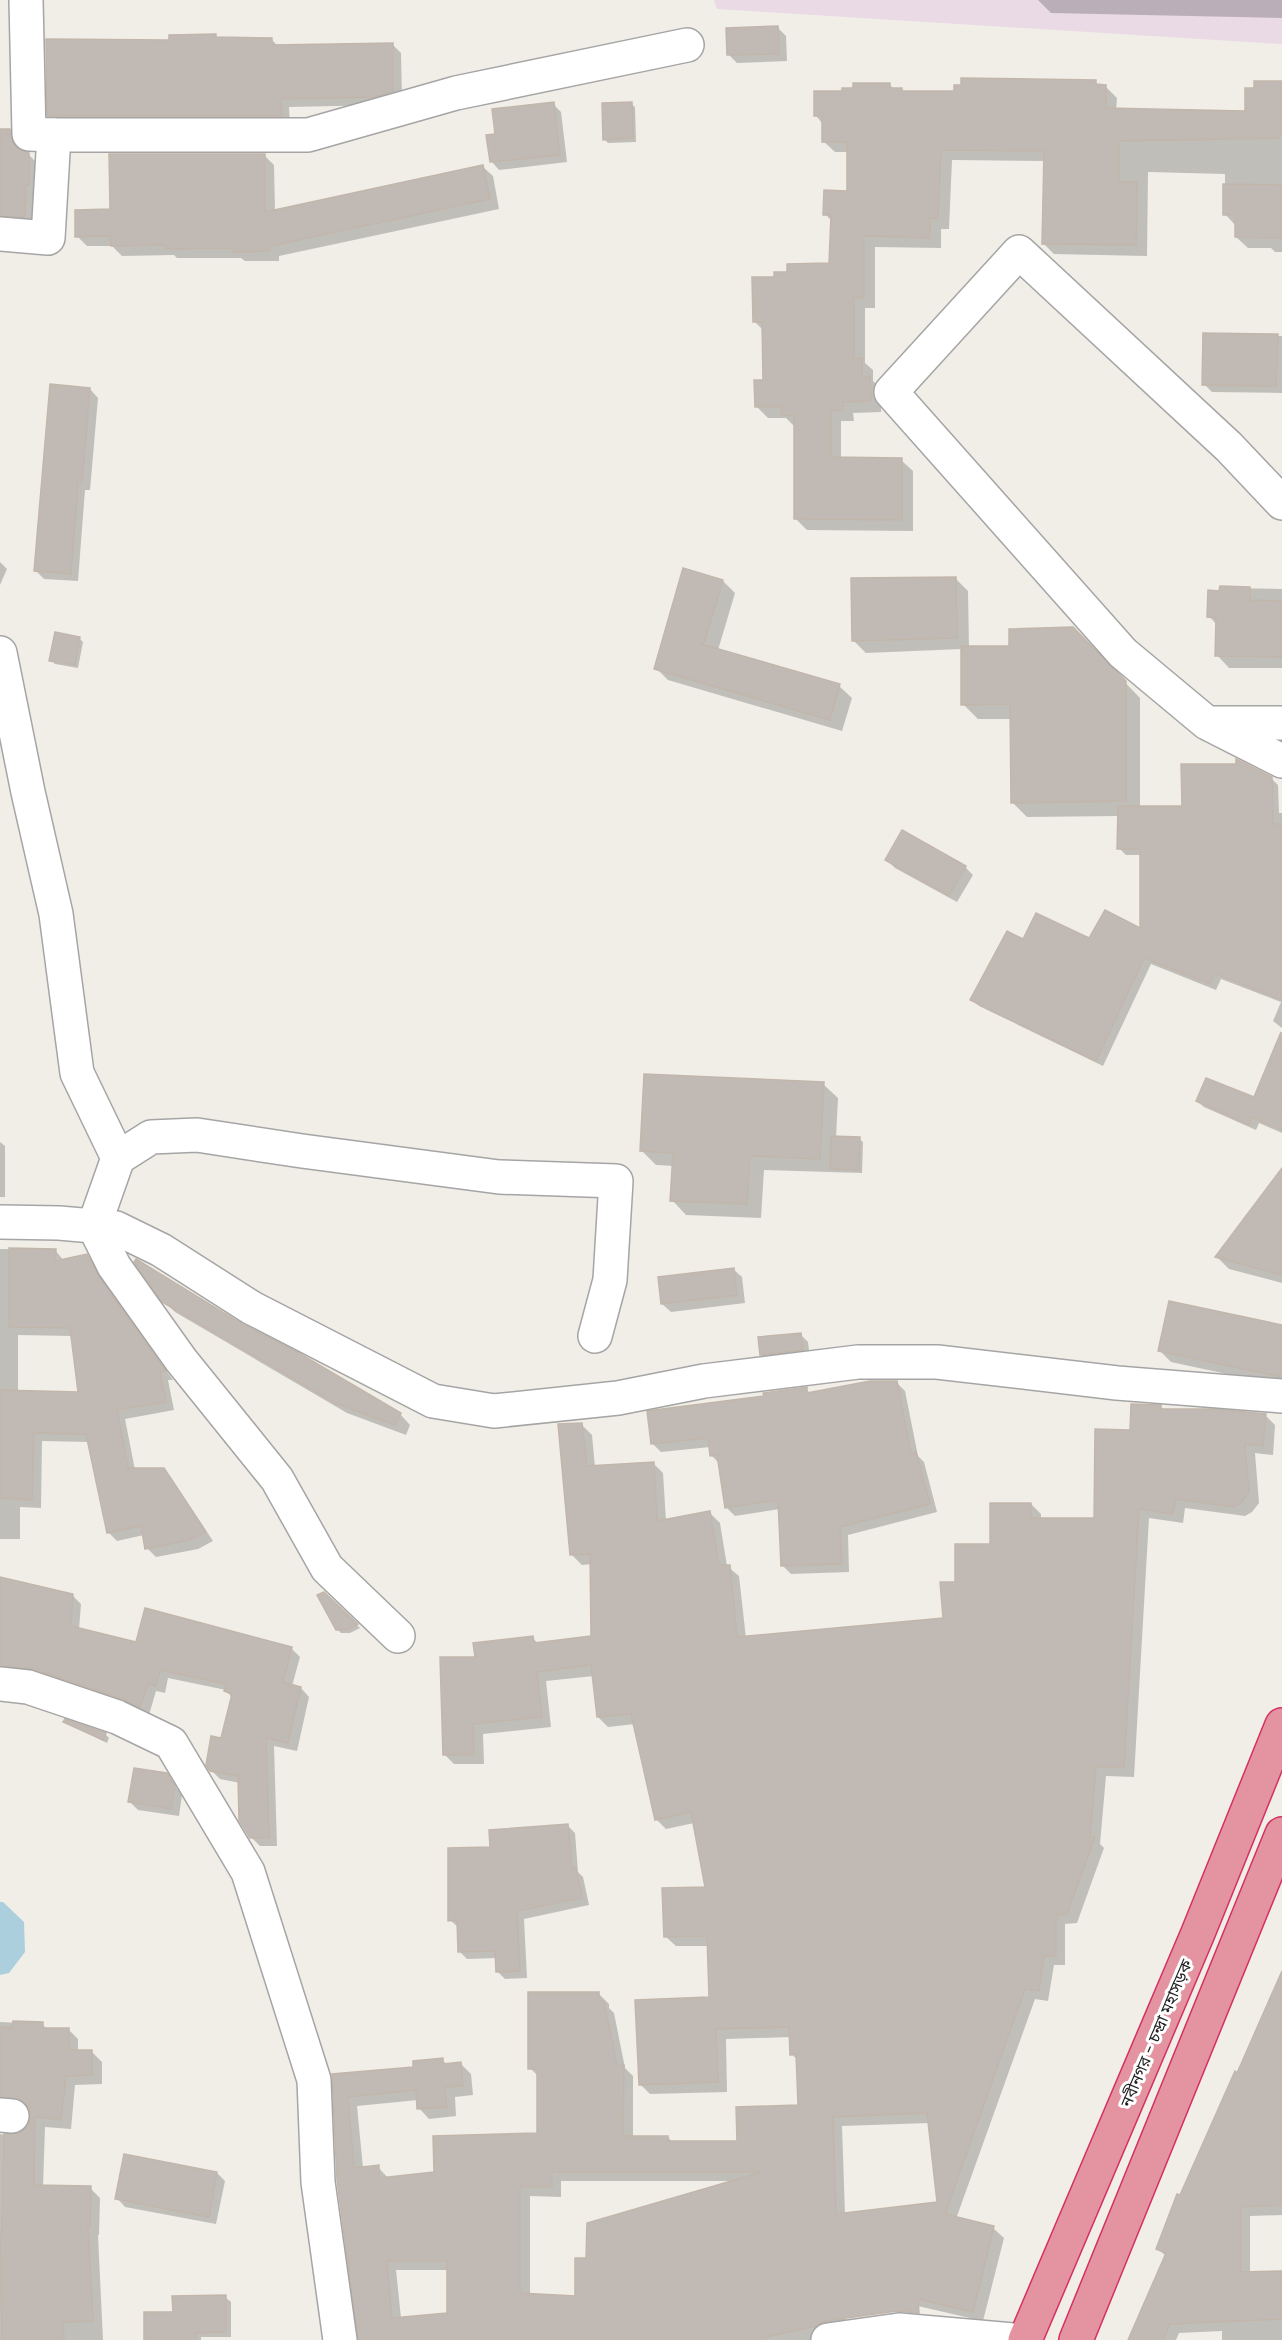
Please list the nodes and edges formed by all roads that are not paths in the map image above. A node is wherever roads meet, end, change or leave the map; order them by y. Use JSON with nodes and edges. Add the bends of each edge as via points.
{"nodes":[{"id":1,"x":26,"y":0,"type":"edge"},
{"id":2,"x":687,"y":45,"type":"dead end"},
{"id":3,"x":54,"y":135,"type":"junction"},
{"id":4,"x":0,"y":234,"type":"edge"},
{"id":5,"x":1282,"y":503,"type":"edge"},
{"id":6,"x":0,"y":653,"type":"edge"},
{"id":7,"x":1207,"y":723,"type":"junction"},
{"id":8,"x":1282,"y":723,"type":"edge"},
{"id":9,"x":1282,"y":761,"type":"edge"},
{"id":10,"x":118,"y":1158,"type":"junction"},
{"id":11,"x":0,"y":1222,"type":"edge"},
{"id":12,"x":94,"y":1226,"type":"junction"},
{"id":13,"x":595,"y":1336,"type":"dead end"},
{"id":14,"x":1282,"y":1396,"type":"edge"},
{"id":15,"x":398,"y":1636,"type":"dead end"},
{"id":16,"x":0,"y":1684,"type":"edge"},
{"id":17,"x":1282,"y":1725,"type":"edge"},
{"id":18,"x":1282,"y":1834,"type":"edge"},
{"id":19,"x":340,"y":2340,"type":"edge"},
{"id":20,"x":828,"y":2340,"type":"edge"},
{"id":21,"x":1013,"y":2340,"type":"edge"},
{"id":22,"x":1025,"y":2340,"type":"edge"},
{"id":23,"x":1076,"y":2340,"type":"edge"}],
"edges":[{"from":1,"to":3,"type":"street","via":[[30,134]]},
{"from":2,"to":3,"type":"street","via":[[456,93],[308,135]]},
{"from":3,"to":4,"type":"street","via":[[48,238]]},
{"from":5,"to":7,"type":"street","via":[[1229,447],[1019,252],[891,392],[1123,653]]},
{"from":6,"to":10,"type":"street","via":[[56,914],[77,1073]]},
{"from":7,"to":8,"type":"street"},
{"from":7,"to":9,"type":"street"},
{"from":10,"to":12,"type":"street"},
{"from":10,"to":13,"type":"street","via":[[151,1137],[197,1135],[499,1177],[616,1181],[610,1280]]},
{"from":11,"to":12,"type":"street"},
{"from":12,"to":14,"type":"street","via":[[116,1228],[161,1250],[252,1308],[433,1401],[494,1411],[618,1398],[704,1381],[858,1362],[937,1362],[1117,1383]]},
{"from":12,"to":15,"type":"street","via":[[114,1266],[181,1360],[277,1479],[327,1568]]},
{"from":16,"to":19,"type":"street","via":[[28,1687],[117,1717],[171,1743],[248,1872],[314,2080],[318,2182]]},
{"from":17,"to":22,"type":"highway","name":"নবীনগর - চন্দ্রা মহাসড়ক"},
{"from":18,"to":23,"type":"highway"},
{"from":20,"to":21,"type":"street","via":[[899,2330]]}]}
